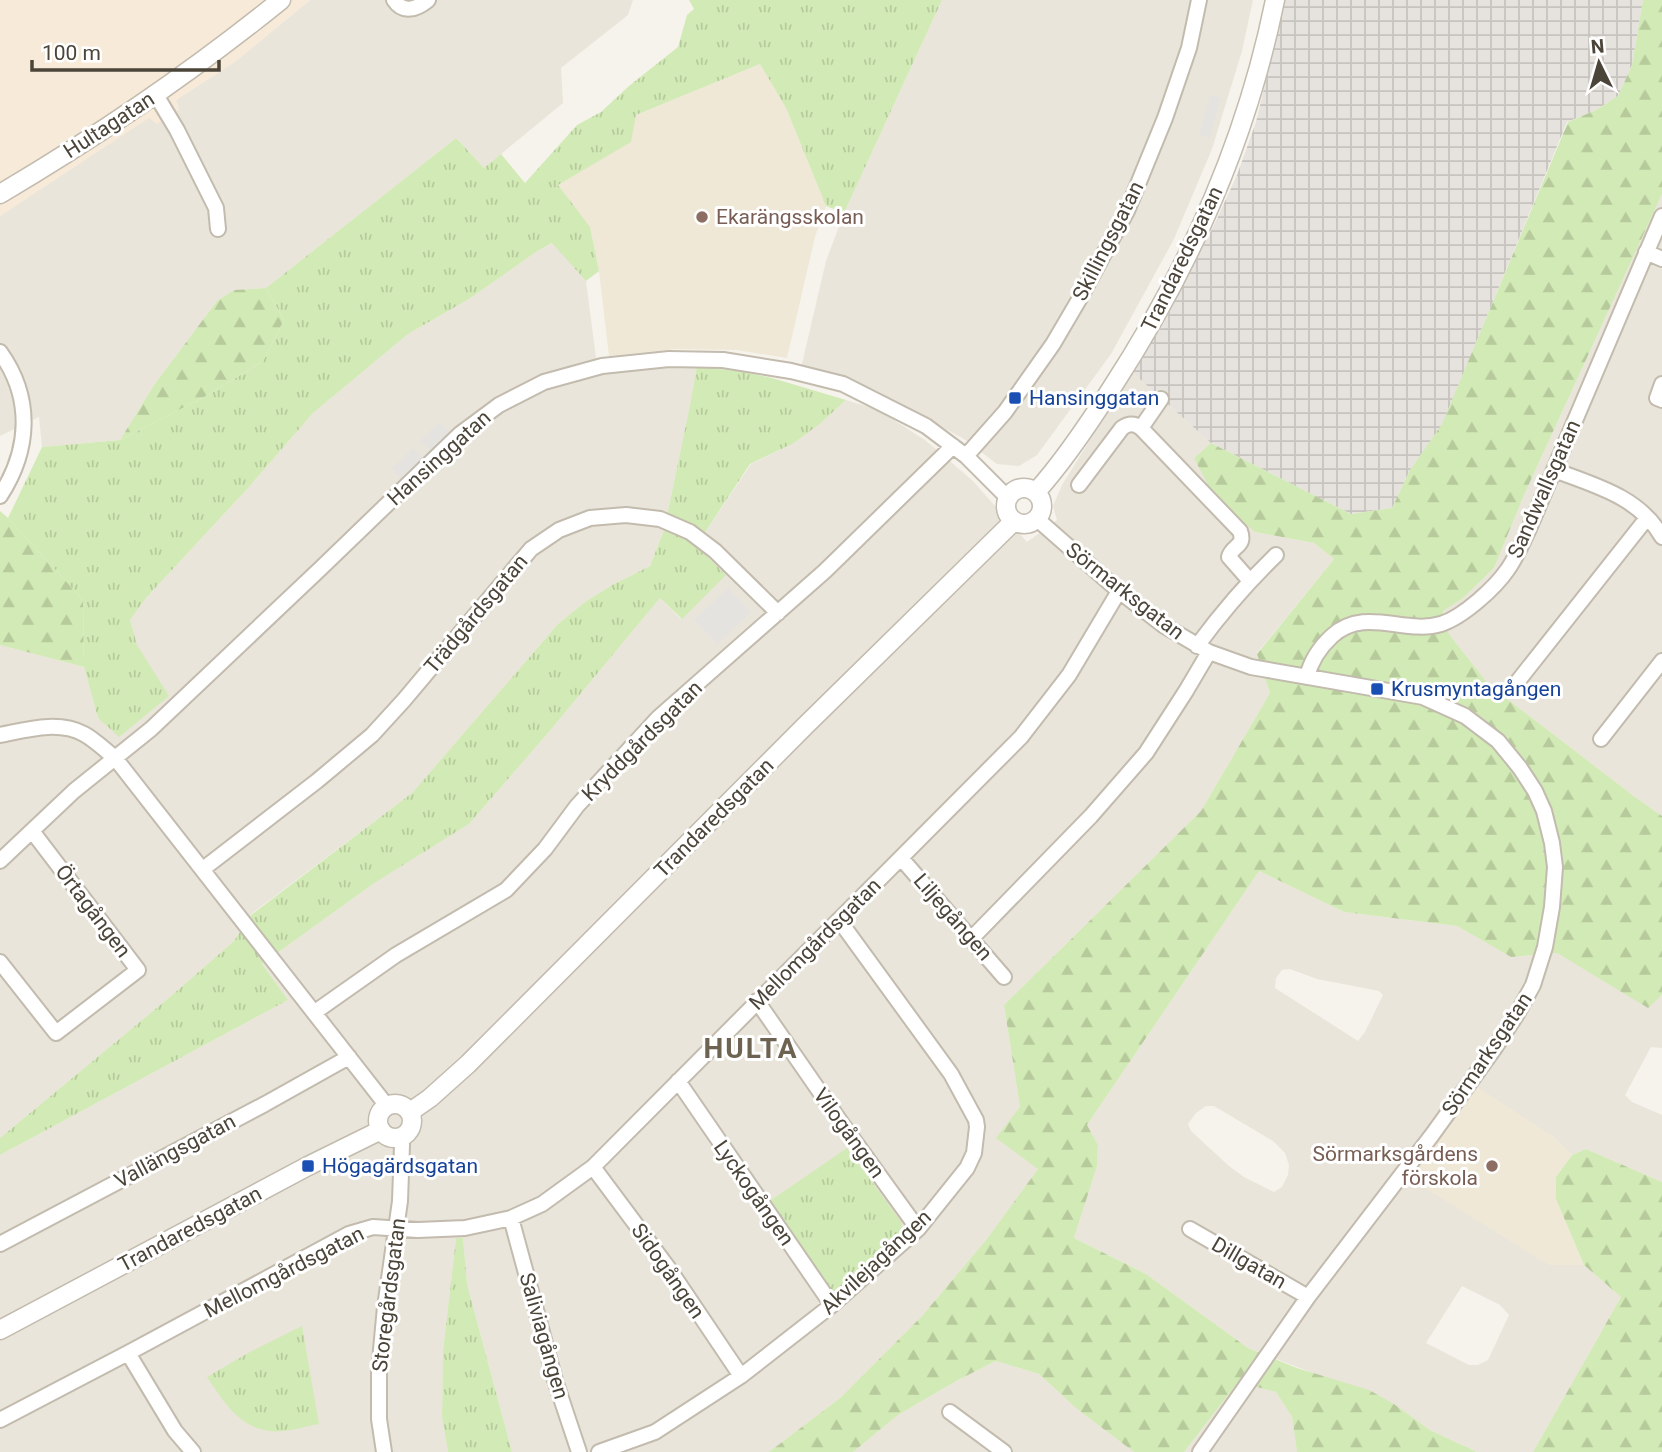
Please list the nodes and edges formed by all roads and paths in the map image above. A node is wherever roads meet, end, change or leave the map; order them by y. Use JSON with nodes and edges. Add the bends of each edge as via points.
{"nodes":[{"id":1,"x":281,"y":0,"type":"edge"},
{"id":2,"x":394,"y":0,"type":"edge"},
{"id":3,"x":428,"y":0,"type":"edge"},
{"id":4,"x":1199,"y":0,"type":"edge"},
{"id":5,"x":1275,"y":0,"type":"edge"},
{"id":6,"x":156,"y":95,"type":"junction"},
{"id":7,"x":0,"y":194,"type":"edge"},
{"id":8,"x":1662,"y":216,"type":"edge"},
{"id":9,"x":218,"y":229,"type":"dead end"},
{"id":10,"x":1646,"y":252,"type":"junction"},
{"id":11,"x":1662,"y":259,"type":"edge"},
{"id":12,"x":0,"y":352,"type":"edge"},
{"id":13,"x":1662,"y":384,"type":"edge"},
{"id":14,"x":1161,"y":398,"type":"dead end"},
{"id":15,"x":1662,"y":400,"type":"edge"},
{"id":16,"x":1141,"y":428,"type":"junction"},
{"id":17,"x":953,"y":446,"type":"junction"},
{"id":18,"x":966,"y":456,"type":"junction"},
{"id":19,"x":1554,"y":470,"type":"junction"},
{"id":20,"x":1079,"y":485,"type":"dead end"},
{"id":21,"x":1036,"y":492,"type":"junction"},
{"id":22,"x":0,"y":496,"type":"edge"},
{"id":23,"x":1008,"y":498,"type":"junction"},
{"id":24,"x":1647,"y":518,"type":"junction"},
{"id":25,"x":1037,"y":519,"type":"junction"},
{"id":26,"x":1014,"y":521,"type":"junction"},
{"id":27,"x":1662,"y":537,"type":"edge"},
{"id":28,"x":1276,"y":555,"type":"dead end"},
{"id":29,"x":1250,"y":581,"type":"junction"},
{"id":30,"x":1119,"y":591,"type":"junction"},
{"id":31,"x":778,"y":613,"type":"junction"},
{"id":32,"x":1203,"y":649,"type":"junction"},
{"id":33,"x":1662,"y":661,"type":"edge"},
{"id":34,"x":1307,"y":677,"type":"junction"},
{"id":35,"x":1518,"y":681,"type":"dead end"},
{"id":36,"x":0,"y":735,"type":"edge"},
{"id":37,"x":1601,"y":739,"type":"dead end"},
{"id":38,"x":115,"y":758,"type":"junction"},
{"id":39,"x":32,"y":831,"type":"junction"},
{"id":40,"x":901,"y":858,"type":"junction"},
{"id":41,"x":0,"y":861,"type":"edge"},
{"id":42,"x":203,"y":869,"type":"junction"},
{"id":43,"x":839,"y":920,"type":"junction"},
{"id":44,"x":971,"y":939,"type":"junction"},
{"id":45,"x":0,"y":962,"type":"edge"},
{"id":46,"x":1004,"y":977,"type":"dead end"},
{"id":47,"x":757,"y":1001,"type":"junction"},
{"id":48,"x":315,"y":1013,"type":"junction"},
{"id":49,"x":349,"y":1057,"type":"junction"},
{"id":50,"x":678,"y":1081,"type":"junction"},
{"id":51,"x":387,"y":1106,"type":"junction"},
{"id":52,"x":410,"y":1112,"type":"junction"},
{"id":53,"x":380,"y":1129,"type":"junction"},
{"id":54,"x":401,"y":1137,"type":"junction"},
{"id":55,"x":593,"y":1167,"type":"junction"},
{"id":56,"x":511,"y":1219,"type":"junction"},
{"id":57,"x":397,"y":1228,"type":"junction"},
{"id":58,"x":918,"y":1229,"type":"junction"},
{"id":59,"x":1190,"y":1229,"type":"dead end"},
{"id":60,"x":0,"y":1244,"type":"edge"},
{"id":61,"x":1308,"y":1297,"type":"junction"},
{"id":62,"x":832,"y":1305,"type":"junction"},
{"id":63,"x":0,"y":1330,"type":"edge"},
{"id":64,"x":128,"y":1353,"type":"junction"},
{"id":65,"x":741,"y":1376,"type":"junction"},
{"id":66,"x":950,"y":1412,"type":"dead end"},
{"id":67,"x":0,"y":1420,"type":"edge"},
{"id":68,"x":192,"y":1452,"type":"edge"},
{"id":69,"x":384,"y":1452,"type":"edge"},
{"id":70,"x":579,"y":1452,"type":"edge"},
{"id":71,"x":599,"y":1452,"type":"edge"},
{"id":72,"x":1004,"y":1452,"type":"edge"},
{"id":73,"x":1200,"y":1452,"type":"edge"}],
"edges":[{"from":1,"to":6,"type":"street","name":"Hultagatan"},
{"from":2,"to":3,"type":"street","via":[[406,9]]},
{"from":4,"to":18,"type":"street","name":"Skillingsgatan","via":[[1189,48],[1127,211],[1048,351]]},
{"from":5,"to":21,"type":"street","name":"Trandaredsgatan","via":[[1232,152],[1181,268],[1106,398]]},
{"from":6,"to":7,"type":"street","name":"Hultagatan"},
{"from":6,"to":9,"type":"street","via":[[216,208]]},
{"from":8,"to":10,"type":"street","name":"Sandwallsgatan"},
{"from":10,"to":11,"type":"street"},
{"from":10,"to":19,"type":"street","name":"Sandwallsgatan"},
{"from":12,"to":22,"type":"street","via":[[20,390],[23,434],[18,461]]},
{"from":13,"to":15,"type":"street","via":[[1657,398]]},
{"from":14,"to":16,"type":"street"},
{"from":16,"to":20,"type":"street","via":[[1132,424],[1122,428]]},
{"from":16,"to":29,"type":"street","via":[[1240,531],[1241,542],[1229,557]]},
{"from":17,"to":18,"type":"street","name":"Hansinggatan"},
{"from":17,"to":31,"type":"street","name":"Kryddgårdsgatan"},
{"from":17,"to":38,"type":"street","name":"Hansinggatan","via":[[926,426],[843,384],[773,366],[669,359],[602,366],[544,382],[499,404],[460,434],[151,729]]},
{"from":18,"to":23,"type":"street","name":"Hansinggatan"},
{"from":19,"to":24,"type":"street","via":[[1606,489]]},
{"from":19,"to":34,"type":"street","name":"Sandwallsgatan","via":[[1508,569],[1483,598],[1456,617],[1432,626],[1374,621],[1340,628],[1322,645]]},
{"from":21,"to":23,"type":"street","via":[[1021,488]]},
{"from":21,"to":25,"type":"street","via":[[1042,506]]},
{"from":23,"to":26,"type":"street","via":[[1007,511]]},
{"from":24,"to":27,"type":"street"},
{"from":24,"to":35,"type":"street"},
{"from":25,"to":26,"type":"street","via":[[1026,524]]},
{"from":25,"to":30,"type":"street","name":"Sörmarksgatan"},
{"from":26,"to":52,"type":"street","name":"Trandaredsgatan","via":[[468,1064]]},
{"from":28,"to":29,"type":"street"},
{"from":29,"to":32,"type":"street","via":[[1227,606]]},
{"from":30,"to":32,"type":"street","name":"Sörmarksgatan"},
{"from":30,"to":40,"type":"street","name":"Mellomgårdsgatan","via":[[1069,675],[1021,737]]},
{"from":31,"to":42,"type":"street","name":"Trädgårdsgatan","via":[[715,551],[690,532],[660,519],[626,514],[590,518],[559,530],[531,549],[372,735]]},
{"from":31,"to":48,"type":"street","name":"Kryddgårdsgatan","via":[[658,718],[506,890],[396,955]]},
{"from":32,"to":34,"type":"street","name":"Sörmarksgatan","via":[[1251,667]]},
{"from":32,"to":44,"type":"street","via":[[1186,691],[1146,753]]},
{"from":33,"to":37,"type":"street"},
{"from":34,"to":61,"type":"street","name":"Sörmarksgatan","via":[[1423,697],[1465,716],[1498,741],[1535,791],[1544,811],[1555,867],[1545,947],[1533,985],[1517,1014],[1432,1135]]},
{"from":36,"to":38,"type":"street","via":[[61,726],[83,733]]},
{"from":38,"to":39,"type":"street","name":"Hansinggatan"},
{"from":38,"to":42,"type":"street"},
{"from":39,"to":41,"type":"street","name":"Hansinggatan"},
{"from":39,"to":45,"type":"street","name":"Örtagången","via":[[138,970],[56,1033]]},
{"from":40,"to":43,"type":"street","name":"Mellomgårdsgatan"},
{"from":40,"to":44,"type":"street","name":"Liljegången"},
{"from":42,"to":48,"type":"street"},
{"from":43,"to":47,"type":"street","name":"Mellomgårdsgatan"},
{"from":43,"to":58,"type":"street","name":"Akvilejagången","via":[[951,1074],[976,1120],[974,1153],[967,1168]]},
{"from":44,"to":46,"type":"street","name":"Liljegången"},
{"from":47,"to":50,"type":"street","name":"Mellomgårdsgatan"},
{"from":47,"to":58,"type":"street","name":"Vilogången"},
{"from":48,"to":49,"type":"street"},
{"from":49,"to":51,"type":"street"},
{"from":49,"to":60,"type":"street","name":"Vallängsgatan"},
{"from":50,"to":55,"type":"street","name":"Mellomgårdsgatan"},
{"from":50,"to":62,"type":"street","name":"Lyckogången"},
{"from":51,"to":52,"type":"street","via":[[400,1104]]},
{"from":51,"to":53,"type":"street","via":[[379,1116]]},
{"from":52,"to":54,"type":"street","via":[[412,1127]]},
{"from":53,"to":54,"type":"street","via":[[390,1137]]},
{"from":53,"to":63,"type":"street","name":"Trandaredsgatan"},
{"from":54,"to":57,"type":"street","name":"Storegårdsgatan"},
{"from":55,"to":56,"type":"street","name":"Mellomgårdsgatan","via":[[542,1204]]},
{"from":55,"to":65,"type":"street","name":"Sidogången"},
{"from":56,"to":57,"type":"street","name":"Mellomgårdsgatan","via":[[466,1228]]},
{"from":56,"to":70,"type":"street","name":"Saliviagången"},
{"from":57,"to":64,"type":"street","name":"Mellomgårdsgatan","via":[[373,1227],[349,1234]]},
{"from":57,"to":69,"type":"street","name":"Storegårdsgatan","via":[[379,1371]]},
{"from":58,"to":62,"type":"street","name":"Akvilejagången"},
{"from":59,"to":61,"type":"street","name":"Dillgatan"},
{"from":61,"to":73,"type":"street","name":"Sörmarksgatan"},
{"from":62,"to":65,"type":"street","name":"Akvilejagången"},
{"from":64,"to":67,"type":"street","name":"Mellomgårdsgatan"},
{"from":64,"to":68,"type":"street","via":[[174,1431]]},
{"from":65,"to":71,"type":"street","name":"Akvilejagången","via":[[654,1432]]},
{"from":66,"to":72,"type":"street"}]}
